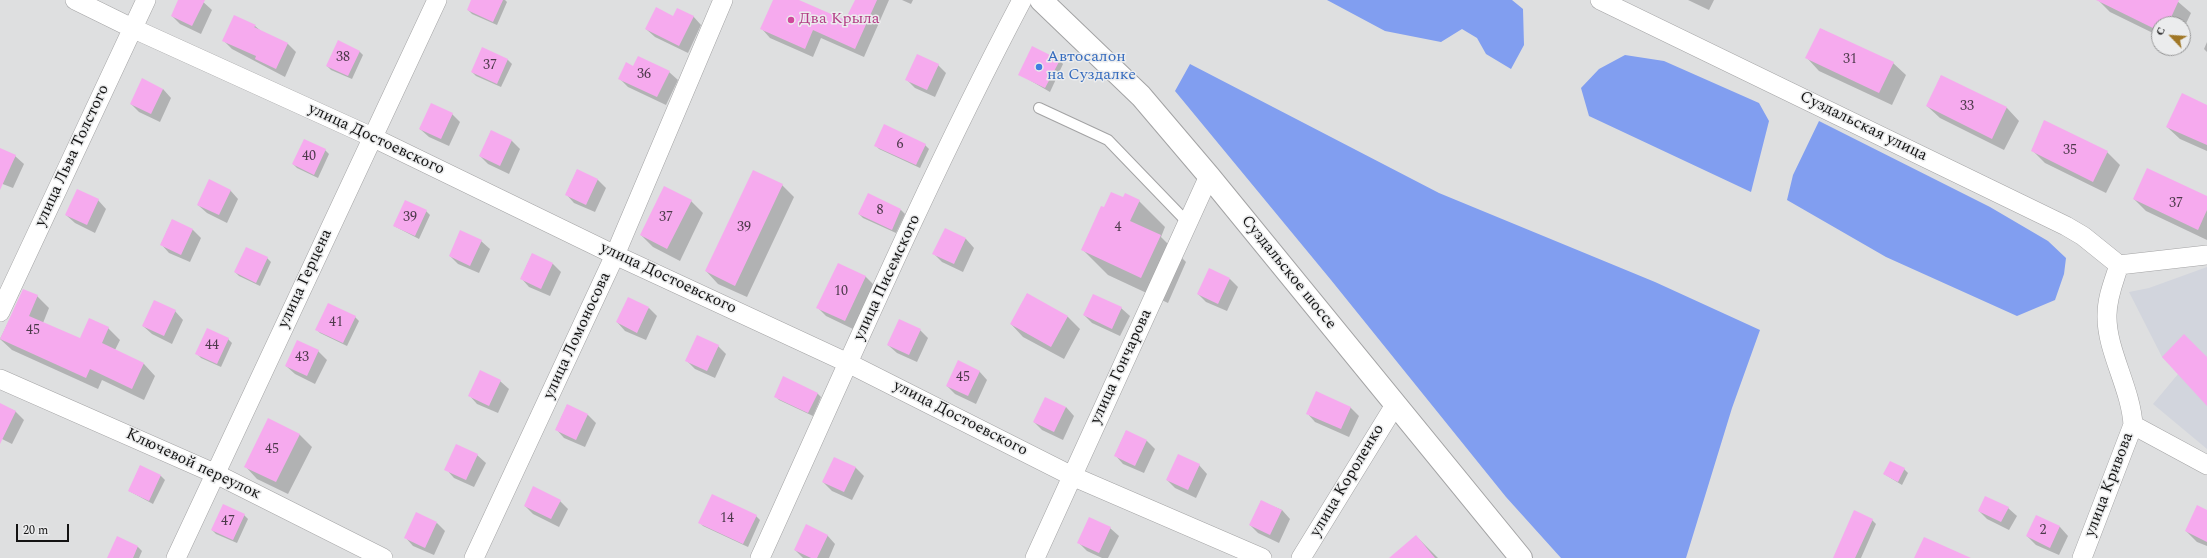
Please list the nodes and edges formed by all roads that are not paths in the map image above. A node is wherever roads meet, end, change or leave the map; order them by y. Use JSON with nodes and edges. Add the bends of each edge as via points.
{"nodes":[{"id":1,"x":75,"y":0,"type":"edge"},
{"id":2,"x":146,"y":0,"type":"edge"},
{"id":3,"x":437,"y":0,"type":"edge"},
{"id":4,"x":723,"y":0,"type":"edge"},
{"id":5,"x":1022,"y":0,"type":"edge"},
{"id":6,"x":1041,"y":0,"type":"edge"},
{"id":7,"x":1600,"y":0,"type":"edge"},
{"id":8,"x":132,"y":28,"type":"junction"},
{"id":9,"x":1039,"y":108,"type":"dead end"},
{"id":10,"x":372,"y":137,"type":"junction"},
{"id":11,"x":1210,"y":176,"type":"junction"},
{"id":12,"x":1188,"y":223,"type":"junction"},
{"id":13,"x":615,"y":255,"type":"junction"},
{"id":14,"x":2207,"y":255,"type":"edge"},
{"id":15,"x":2119,"y":265,"type":"junction"},
{"id":16,"x":0,"y":312,"type":"edge"},
{"id":17,"x":848,"y":363,"type":"junction"},
{"id":18,"x":0,"y":379,"type":"edge"},
{"id":19,"x":1395,"y":404,"type":"junction"},
{"id":20,"x":2133,"y":425,"type":"junction"},
{"id":21,"x":2207,"y":465,"type":"edge"},
{"id":22,"x":216,"y":474,"type":"junction"},
{"id":23,"x":1072,"y":476,"type":"junction"},
{"id":24,"x":176,"y":558,"type":"edge"},
{"id":25,"x":383,"y":558,"type":"edge"},
{"id":26,"x":474,"y":558,"type":"edge"},
{"id":27,"x":760,"y":558,"type":"edge"},
{"id":28,"x":1035,"y":558,"type":"edge"},
{"id":29,"x":1262,"y":558,"type":"edge"},
{"id":30,"x":1301,"y":558,"type":"edge"},
{"id":31,"x":1521,"y":558,"type":"edge"},
{"id":32,"x":2082,"y":558,"type":"edge"}],
"edges":[{"from":1,"to":8,"type":"street","name":"улица Достоевского"},
{"from":2,"to":8,"type":"street","name":"улица Льва Толстого"},
{"from":3,"to":10,"type":"street","name":"улица Герцена"},
{"from":4,"to":13,"type":"street","name":"улица Ломоносова"},
{"from":5,"to":17,"type":"street","name":"улица Писемского","via":[[992,56]]},
{"from":6,"to":11,"type":"main road","name":"Суздальское шоссе","via":[[1141,96]]},
{"from":7,"to":15,"type":"street","name":"Суздальская улица","via":[[2066,226],[2083,236]]},
{"from":8,"to":10,"type":"street","name":"улица Достоевского"},
{"from":8,"to":16,"type":"street","name":"улица Льва Толстого"},
{"from":9,"to":12,"type":"lane","via":[[1108,140]]},
{"from":10,"to":13,"type":"street","name":"улица Достоевского"},
{"from":10,"to":22,"type":"street","name":"улица Герцена"},
{"from":11,"to":12,"type":"street","name":"улица Гончарова"},
{"from":11,"to":19,"type":"main road","name":"Суздальское шоссе"},
{"from":12,"to":23,"type":"street","name":"улица Гончарова"},
{"from":13,"to":17,"type":"street","name":"улица Достоевского"},
{"from":13,"to":26,"type":"street","name":"улица Ломоносова"},
{"from":14,"to":15,"type":"street"},
{"from":15,"to":20,"type":"street","name":"улица Кривова","via":[[2108,299],[2107,316],[2109,335],[2132,408]]},
{"from":17,"to":23,"type":"street","name":"улица Достоевского"},
{"from":17,"to":27,"type":"street","name":"улица Писемского"},
{"from":18,"to":22,"type":"street","name":"Ключевой переулок"},
{"from":19,"to":30,"type":"street","name":"улица Короленко"},
{"from":19,"to":31,"type":"main road","name":"Суздальское шоссе"},
{"from":20,"to":21,"type":"street"},
{"from":20,"to":32,"type":"street","name":"улица Кривова"},
{"from":22,"to":24,"type":"street","name":"улица Герцена"},
{"from":22,"to":25,"type":"street","name":"Ключевой переулок"},
{"from":23,"to":28,"type":"street","name":"улица Гончарова"},
{"from":23,"to":29,"type":"street","name":"улица Достоевского"}]}
